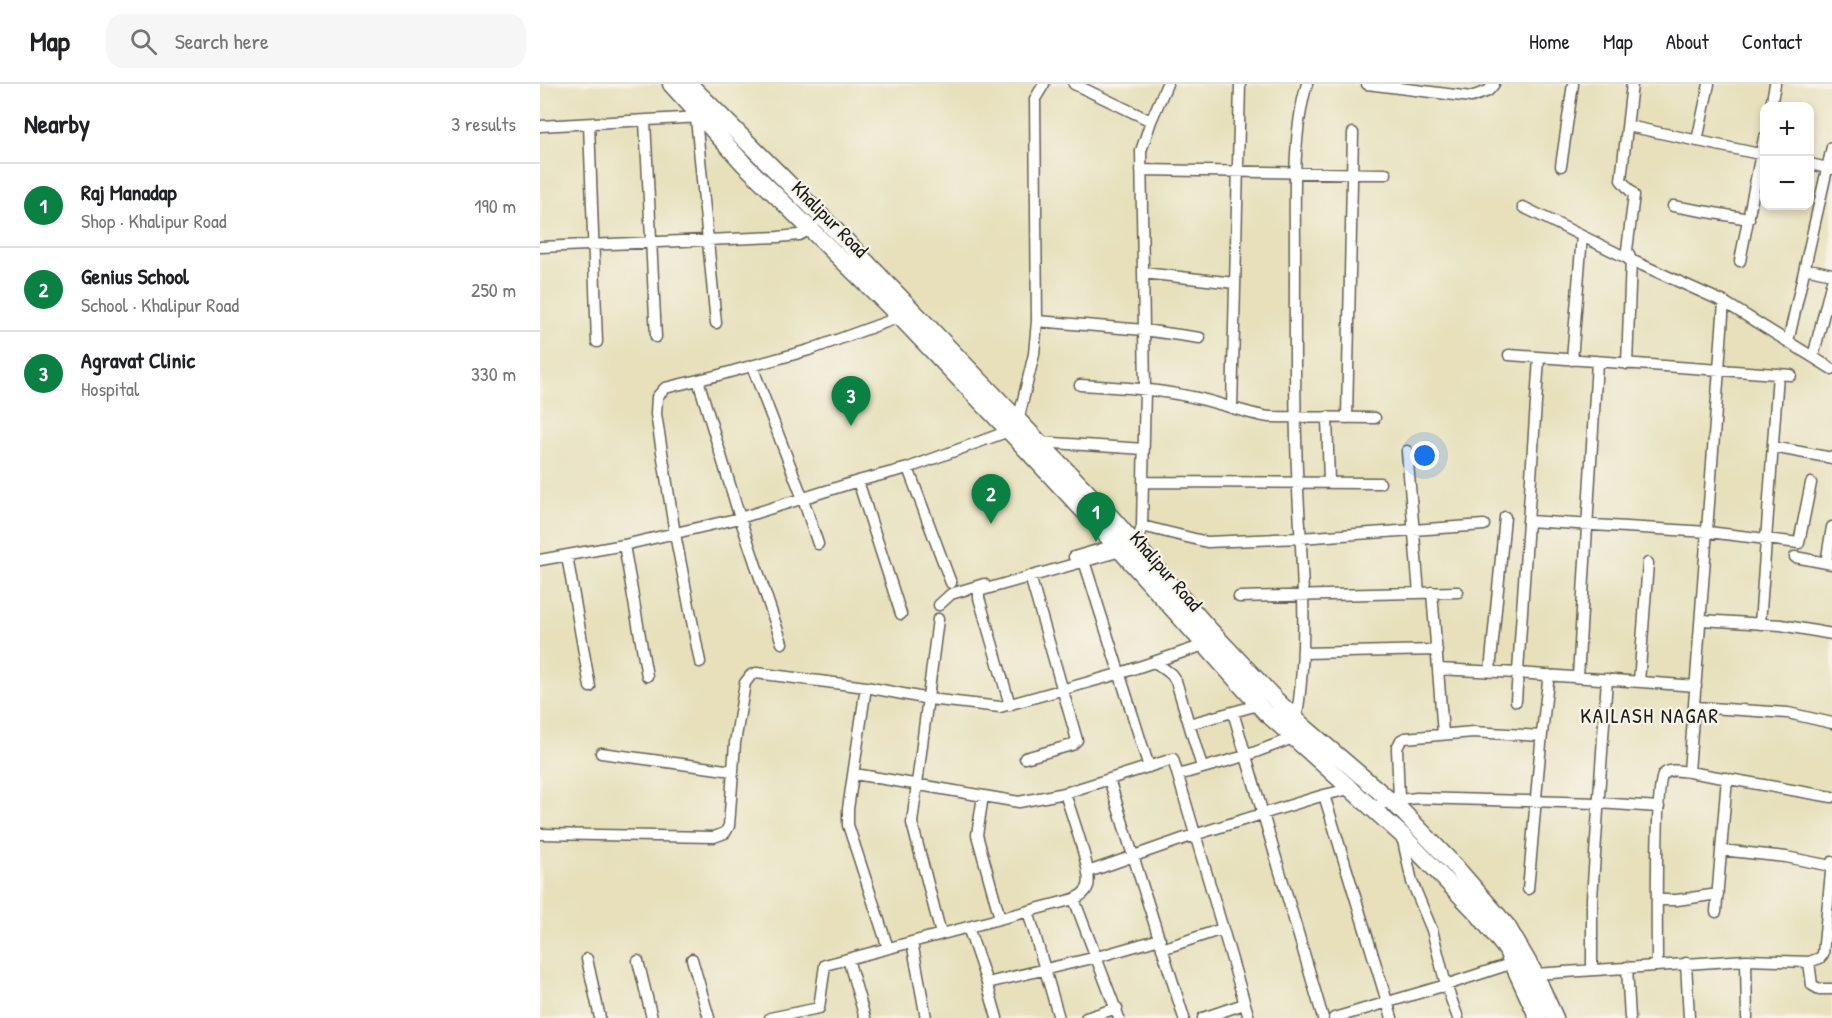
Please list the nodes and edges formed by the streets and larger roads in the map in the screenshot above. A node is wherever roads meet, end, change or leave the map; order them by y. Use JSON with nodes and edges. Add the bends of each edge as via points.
{"nodes":[{"id":1,"x":671,"y":84,"type":"edge"},
{"id":2,"x":689,"y":84,"type":"edge"},
{"id":3,"x":1044,"y":84,"type":"edge"},
{"id":4,"x":1074,"y":84,"type":"edge"},
{"id":5,"x":1167,"y":84,"type":"edge"},
{"id":6,"x":1240,"y":84,"type":"edge"},
{"id":7,"x":1307,"y":84,"type":"edge"},
{"id":8,"x":1367,"y":84,"type":"edge"},
{"id":9,"x":1494,"y":84,"type":"edge"},
{"id":10,"x":1573,"y":84,"type":"edge"},
{"id":11,"x":1632,"y":84,"type":"edge"},
{"id":12,"x":1709,"y":84,"type":"edge"},
{"id":13,"x":1776,"y":84,"type":"edge"},
{"id":14,"x":1097,"y":89,"type":"edge"},
{"id":15,"x":1772,"y":102,"type":"edge"},
{"id":16,"x":706,"y":116,"type":"junction"},
{"id":17,"x":645,"y":121,"type":"junction"},
{"id":18,"x":1151,"y":121,"type":"junction"},
{"id":19,"x":589,"y":124,"type":"junction"},
{"id":20,"x":540,"y":126,"type":"edge"},
{"id":21,"x":1628,"y":126,"type":"junction"},
{"id":22,"x":1353,"y":133,"type":"dead end"},
{"id":23,"x":1697,"y":141,"type":"junction"},
{"id":24,"x":1832,"y":147,"type":"edge"},
{"id":25,"x":1760,"y":154,"type":"edge"},
{"id":26,"x":1763,"y":156,"type":"edge"},
{"id":27,"x":1814,"y":165,"type":"edge"},
{"id":28,"x":1561,"y":166,"type":"dead end"},
{"id":29,"x":1830,"y":169,"type":"edge"},
{"id":30,"x":1141,"y":170,"type":"junction"},
{"id":31,"x":1239,"y":171,"type":"junction"},
{"id":32,"x":1295,"y":172,"type":"junction"},
{"id":33,"x":1351,"y":173,"type":"junction"},
{"id":34,"x":1386,"y":174,"type":"dead end"},
{"id":35,"x":1673,"y":206,"type":"dead end"},
{"id":36,"x":1523,"y":207,"type":"dead end"},
{"id":37,"x":1749,"y":219,"type":"junction"},
{"id":38,"x":818,"y":225,"type":"junction"},
{"id":39,"x":1582,"y":236,"type":"junction"},
{"id":40,"x":708,"y":240,"type":"junction"},
{"id":41,"x":651,"y":242,"type":"junction"},
{"id":42,"x":594,"y":245,"type":"junction"},
{"id":43,"x":540,"y":247,"type":"edge"},
{"id":44,"x":1631,"y":260,"type":"junction"},
{"id":45,"x":1740,"y":261,"type":"dead end"},
{"id":46,"x":1805,"y":268,"type":"junction"},
{"id":47,"x":1143,"y":273,"type":"junction"},
{"id":48,"x":1832,"y":274,"type":"edge"},
{"id":49,"x":1832,"y":281,"type":"edge"},
{"id":50,"x":1235,"y":283,"type":"junction"},
{"id":51,"x":1724,"y":302,"type":"junction"},
{"id":52,"x":900,"y":317,"type":"junction"},
{"id":53,"x":1037,"y":321,"type":"junction"},
{"id":54,"x":716,"y":323,"type":"dead end"},
{"id":55,"x":1144,"y":330,"type":"junction"},
{"id":56,"x":656,"y":338,"type":"dead end"},
{"id":57,"x":1200,"y":338,"type":"dead end"},
{"id":58,"x":597,"y":342,"type":"dead end"},
{"id":59,"x":1788,"y":342,"type":"junction"},
{"id":60,"x":1509,"y":355,"type":"dead end"},
{"id":61,"x":1813,"y":357,"type":"junction"},
{"id":62,"x":1539,"y":358,"type":"junction"},
{"id":63,"x":1572,"y":360,"type":"junction"},
{"id":64,"x":1597,"y":362,"type":"junction"},
{"id":65,"x":1627,"y":364,"type":"junction"},
{"id":66,"x":752,"y":366,"type":"junction"},
{"id":67,"x":1832,"y":369,"type":"edge"},
{"id":68,"x":1719,"y":372,"type":"junction"},
{"id":69,"x":1778,"y":374,"type":"junction"},
{"id":70,"x":1791,"y":375,"type":"dead end"},
{"id":71,"x":698,"y":380,"type":"junction"},
{"id":72,"x":1080,"y":385,"type":"dead end"},
{"id":73,"x":1145,"y":389,"type":"junction"},
{"id":74,"x":1232,"y":408,"type":"junction"},
{"id":75,"x":1294,"y":416,"type":"junction"},
{"id":76,"x":1327,"y":417,"type":"junction"},
{"id":77,"x":1347,"y":417,"type":"junction"},
{"id":78,"x":1375,"y":418,"type":"dead end"},
{"id":79,"x":1014,"y":426,"type":"junction"},
{"id":80,"x":1039,"y":442,"type":"junction"},
{"id":81,"x":1773,"y":447,"type":"junction"},
{"id":82,"x":1144,"y":449,"type":"junction"},
{"id":83,"x":1407,"y":451,"type":"dead end"},
{"id":84,"x":1832,"y":458,"type":"edge"},
{"id":85,"x":908,"y":468,"type":"junction"},
{"id":86,"x":858,"y":481,"type":"junction"},
{"id":87,"x":1143,"y":482,"type":"junction"},
{"id":88,"x":1297,"y":482,"type":"junction"},
{"id":89,"x":1329,"y":482,"type":"junction"},
{"id":90,"x":1380,"y":483,"type":"dead end"},
{"id":91,"x":1811,"y":483,"type":"dead end"},
{"id":92,"x":803,"y":499,"type":"junction"},
{"id":93,"x":1504,"y":517,"type":"dead end"},
{"id":94,"x":740,"y":518,"type":"junction"},
{"id":95,"x":1528,"y":521,"type":"junction"},
{"id":96,"x":1484,"y":525,"type":"dead end"},
{"id":97,"x":1588,"y":525,"type":"junction"},
{"id":98,"x":1142,"y":526,"type":"junction"},
{"id":99,"x":1832,"y":527,"type":"edge"},
{"id":100,"x":1413,"y":530,"type":"junction"},
{"id":101,"x":1708,"y":532,"type":"junction"},
{"id":102,"x":675,"y":534,"type":"junction"},
{"id":103,"x":1300,"y":538,"type":"junction"},
{"id":104,"x":1766,"y":539,"type":"junction"},
{"id":105,"x":818,"y":544,"type":"dead end"},
{"id":106,"x":624,"y":545,"type":"junction"},
{"id":107,"x":1126,"y":551,"type":"junction"},
{"id":108,"x":567,"y":556,"type":"junction"},
{"id":109,"x":1795,"y":557,"type":"dead end"},
{"id":110,"x":540,"y":560,"type":"edge"},
{"id":111,"x":1084,"y":561,"type":"junction"},
{"id":112,"x":1648,"y":563,"type":"dead end"},
{"id":113,"x":1829,"y":563,"type":"edge"},
{"id":114,"x":1030,"y":576,"type":"junction"},
{"id":115,"x":951,"y":583,"type":"dead end"},
{"id":116,"x":1419,"y":592,"type":"junction"},
{"id":117,"x":1432,"y":592,"type":"junction"},
{"id":118,"x":1458,"y":592,"type":"dead end"},
{"id":119,"x":1302,"y":596,"type":"junction"},
{"id":120,"x":1239,"y":597,"type":"dead end"},
{"id":121,"x":939,"y":604,"type":"dead end"},
{"id":122,"x":901,"y":614,"type":"dead end"},
{"id":123,"x":938,"y":619,"type":"dead end"},
{"id":124,"x":1702,"y":620,"type":"junction"},
{"id":125,"x":1760,"y":624,"type":"junction"},
{"id":126,"x":1832,"y":634,"type":"edge"},
{"id":127,"x":782,"y":643,"type":"dead end"},
{"id":128,"x":1211,"y":643,"type":"junction"},
{"id":129,"x":1437,"y":650,"type":"junction"},
{"id":130,"x":1303,"y":653,"type":"junction"},
{"id":131,"x":700,"y":662,"type":"dead end"},
{"id":132,"x":1155,"y":662,"type":"junction"},
{"id":133,"x":1438,"y":669,"type":"junction"},
{"id":134,"x":1490,"y":672,"type":"junction"},
{"id":135,"x":1518,"y":673,"type":"junction"},
{"id":136,"x":1118,"y":674,"type":"junction"},
{"id":137,"x":1549,"y":675,"type":"junction"},
{"id":138,"x":646,"y":676,"type":"dead end"},
{"id":139,"x":1578,"y":677,"type":"junction"},
{"id":140,"x":1607,"y":679,"type":"junction"},
{"id":141,"x":1639,"y":682,"type":"junction"},
{"id":142,"x":1696,"y":686,"type":"junction"},
{"id":143,"x":590,"y":687,"type":"dead end"},
{"id":144,"x":866,"y":687,"type":"junction"},
{"id":145,"x":1062,"y":690,"type":"junction"},
{"id":146,"x":929,"y":699,"type":"junction"},
{"id":147,"x":1516,"y":701,"type":"dead end"},
{"id":148,"x":1010,"y":705,"type":"junction"},
{"id":149,"x":1258,"y":705,"type":"junction"},
{"id":150,"x":1695,"y":707,"type":"junction"},
{"id":151,"x":1233,"y":711,"type":"junction"},
{"id":152,"x":1297,"y":720,"type":"junction"},
{"id":153,"x":1832,"y":723,"type":"edge"},
{"id":154,"x":1189,"y":724,"type":"junction"},
{"id":155,"x":1443,"y":734,"type":"junction"},
{"id":156,"x":1540,"y":736,"type":"junction"},
{"id":157,"x":1293,"y":738,"type":"junction"},
{"id":158,"x":601,"y":753,"type":"dead end"},
{"id":159,"x":1245,"y":756,"type":"junction"},
{"id":160,"x":1025,"y":758,"type":"dead end"},
{"id":161,"x":1149,"y":767,"type":"junction"},
{"id":162,"x":1202,"y":767,"type":"junction"},
{"id":163,"x":733,"y":771,"type":"junction"},
{"id":164,"x":1689,"y":772,"type":"junction"},
{"id":165,"x":855,"y":774,"type":"junction"},
{"id":166,"x":1178,"y":775,"type":"junction"},
{"id":167,"x":1727,"y":778,"type":"junction"},
{"id":168,"x":1109,"y":779,"type":"junction"},
{"id":169,"x":918,"y":785,"type":"junction"},
{"id":170,"x":1373,"y":785,"type":"junction"},
{"id":171,"x":1350,"y":789,"type":"junction"},
{"id":172,"x":1065,"y":793,"type":"junction"},
{"id":173,"x":1324,"y":795,"type":"junction"},
{"id":174,"x":983,"y":796,"type":"junction"},
{"id":175,"x":1832,"y":797,"type":"edge"},
{"id":176,"x":1395,"y":800,"type":"junction"},
{"id":177,"x":1537,"y":801,"type":"junction"},
{"id":178,"x":1598,"y":803,"type":"junction"},
{"id":179,"x":1659,"y":807,"type":"junction"},
{"id":180,"x":1371,"y":808,"type":"junction"},
{"id":181,"x":1262,"y":814,"type":"junction"},
{"id":182,"x":540,"y":834,"type":"edge"},
{"id":183,"x":1194,"y":835,"type":"junction"},
{"id":184,"x":1402,"y":835,"type":"junction"},
{"id":185,"x":1721,"y":850,"type":"junction"},
{"id":186,"x":1134,"y":854,"type":"junction"},
{"id":187,"x":1832,"y":864,"type":"edge"},
{"id":188,"x":1088,"y":872,"type":"junction"},
{"id":189,"x":1528,"y":888,"type":"dead end"},
{"id":190,"x":1718,"y":894,"type":"junction"},
{"id":191,"x":1074,"y":899,"type":"junction"},
{"id":192,"x":1658,"y":900,"type":"junction"},
{"id":193,"x":1028,"y":911,"type":"junction"},
{"id":194,"x":1716,"y":912,"type":"dead end"},
{"id":195,"x":1000,"y":918,"type":"junction"},
{"id":196,"x":968,"y":927,"type":"junction"},
{"id":197,"x":1222,"y":929,"type":"junction"},
{"id":198,"x":941,"y":934,"type":"junction"},
{"id":199,"x":912,"y":942,"type":"junction"},
{"id":200,"x":1161,"y":944,"type":"junction"},
{"id":201,"x":888,"y":948,"type":"junction"},
{"id":202,"x":1097,"y":957,"type":"junction"},
{"id":203,"x":587,"y":959,"type":"dead end"},
{"id":204,"x":692,"y":959,"type":"dead end"},
{"id":205,"x":848,"y":959,"type":"junction"},
{"id":206,"x":1746,"y":960,"type":"junction"},
{"id":207,"x":638,"y":961,"type":"dead end"},
{"id":208,"x":1809,"y":962,"type":"junction"},
{"id":209,"x":1686,"y":963,"type":"junction"},
{"id":210,"x":1657,"y":965,"type":"junction"},
{"id":211,"x":1627,"y":967,"type":"junction"},
{"id":212,"x":1045,"y":969,"type":"junction"},
{"id":213,"x":1592,"y":969,"type":"junction"},
{"id":214,"x":1522,"y":971,"type":"junction"},
{"id":215,"x":987,"y":983,"type":"junction"},
{"id":216,"x":1446,"y":985,"type":"junction"},
{"id":217,"x":1832,"y":990,"type":"edge"},
{"id":218,"x":1388,"y":1002,"type":"junction"},
{"id":219,"x":1244,"y":1004,"type":"junction"},
{"id":220,"x":1118,"y":1013,"type":"edge"},
{"id":221,"x":797,"y":1015,"type":"edge"},
{"id":222,"x":599,"y":1018,"type":"edge"},
{"id":223,"x":652,"y":1018,"type":"edge"},
{"id":224,"x":709,"y":1018,"type":"edge"},
{"id":225,"x":770,"y":1018,"type":"edge"},
{"id":226,"x":865,"y":1018,"type":"edge"},
{"id":227,"x":926,"y":1018,"type":"edge"},
{"id":228,"x":997,"y":1018,"type":"edge"},
{"id":229,"x":1059,"y":1018,"type":"edge"},
{"id":230,"x":1086,"y":1018,"type":"edge"},
{"id":231,"x":1184,"y":1018,"type":"edge"},
{"id":232,"x":1203,"y":1018,"type":"edge"},
{"id":233,"x":1249,"y":1018,"type":"edge"},
{"id":234,"x":1323,"y":1018,"type":"edge"},
{"id":235,"x":1334,"y":1018,"type":"edge"},
{"id":236,"x":1392,"y":1018,"type":"edge"},
{"id":237,"x":1458,"y":1018,"type":"edge"},
{"id":238,"x":1538,"y":1018,"type":"edge"},
{"id":239,"x":1555,"y":1018,"type":"edge"},
{"id":240,"x":1630,"y":1018,"type":"edge"},
{"id":241,"x":1689,"y":1018,"type":"edge"},
{"id":242,"x":1747,"y":1018,"type":"edge"}],
"edges":[{"from":1,"to":16,"type":"street","name":"Khalipur Road"},
{"from":2,"to":16,"type":"street","name":"Khalipur Road"},
{"from":3,"to":53,"type":"street","via":[[1035,99]]},
{"from":4,"to":14,"type":"street"},
{"from":5,"to":18,"type":"street"},
{"from":6,"to":31,"type":"street"},
{"from":7,"to":32,"type":"street"},
{"from":8,"to":9,"type":"street","via":[[1471,97],[1488,91]]},
{"from":10,"to":28,"type":"street"},
{"from":11,"to":21,"type":"street"},
{"from":12,"to":23,"type":"street"},
{"from":13,"to":15,"type":"street"},
{"from":14,"to":18,"type":"street"},
{"from":16,"to":17,"type":"street"},
{"from":16,"to":38,"type":"street","name":"Khalipur Road"},
{"from":16,"to":40,"type":"street"},
{"from":17,"to":19,"type":"street"},
{"from":17,"to":41,"type":"street"},
{"from":18,"to":30,"type":"street","via":[[1141,151]]},
{"from":19,"to":20,"type":"street"},
{"from":19,"to":42,"type":"street"},
{"from":21,"to":23,"type":"street"},
{"from":21,"to":44,"type":"street","via":[[1621,180],[1634,195],[1627,250]]},
{"from":22,"to":33,"type":"street"},
{"from":23,"to":25,"type":"street"},
{"from":24,"to":29,"type":"street"},
{"from":26,"to":37,"type":"street"},
{"from":27,"to":29,"type":"street"},
{"from":29,"to":46,"type":"street"},
{"from":30,"to":31,"type":"street"},
{"from":30,"to":47,"type":"street"},
{"from":31,"to":32,"type":"street"},
{"from":31,"to":50,"type":"street"},
{"from":32,"to":33,"type":"street"},
{"from":32,"to":75,"type":"street"},
{"from":33,"to":34,"type":"street"},
{"from":33,"to":77,"type":"street"},
{"from":35,"to":37,"type":"street"},
{"from":36,"to":39,"type":"street"},
{"from":37,"to":45,"type":"street"},
{"from":38,"to":40,"type":"street","via":[[800,235]]},
{"from":38,"to":52,"type":"street","name":"Khalipur Road"},
{"from":38,"to":79,"type":"street","name":"Khalipur Road"},
{"from":39,"to":44,"type":"street"},
{"from":39,"to":63,"type":"street"},
{"from":40,"to":41,"type":"street"},
{"from":40,"to":54,"type":"street"},
{"from":41,"to":42,"type":"street"},
{"from":41,"to":56,"type":"street"},
{"from":42,"to":43,"type":"street"},
{"from":42,"to":58,"type":"street"},
{"from":44,"to":51,"type":"street"},
{"from":44,"to":65,"type":"street"},
{"from":46,"to":48,"type":"street"},
{"from":46,"to":59,"type":"street"},
{"from":47,"to":50,"type":"street"},
{"from":47,"to":55,"type":"street"},
{"from":49,"to":61,"type":"street"},
{"from":50,"to":74,"type":"street"},
{"from":51,"to":59,"type":"street"},
{"from":51,"to":68,"type":"street"},
{"from":52,"to":66,"type":"street"},
{"from":52,"to":79,"type":"street","name":"Khalipur Road"},
{"from":53,"to":55,"type":"street"},
{"from":53,"to":79,"type":"street","via":[[1034,354]]},
{"from":55,"to":57,"type":"street"},
{"from":55,"to":73,"type":"street"},
{"from":59,"to":61,"type":"street"},
{"from":60,"to":62,"type":"street"},
{"from":61,"to":67,"type":"street"},
{"from":62,"to":63,"type":"street"},
{"from":62,"to":95,"type":"street"},
{"from":63,"to":64,"type":"street"},
{"from":64,"to":65,"type":"street"},
{"from":64,"to":97,"type":"street"},
{"from":65,"to":68,"type":"street"},
{"from":66,"to":71,"type":"street"},
{"from":66,"to":92,"type":"street"},
{"from":68,"to":69,"type":"street"},
{"from":68,"to":101,"type":"street"},
{"from":69,"to":70,"type":"street"},
{"from":69,"to":81,"type":"street"},
{"from":71,"to":94,"type":"street"},
{"from":71,"to":102,"type":"street","via":[[665,388],[655,404]]},
{"from":72,"to":73,"type":"street"},
{"from":73,"to":74,"type":"street"},
{"from":73,"to":82,"type":"street"},
{"from":74,"to":75,"type":"street","via":[[1254,415]]},
{"from":75,"to":76,"type":"street"},
{"from":75,"to":88,"type":"street"},
{"from":76,"to":77,"type":"street"},
{"from":76,"to":89,"type":"street"},
{"from":77,"to":78,"type":"street"},
{"from":79,"to":80,"type":"street","name":"Khalipur Road"},
{"from":79,"to":85,"type":"street"},
{"from":79,"to":107,"type":"street","name":"Khalipur Road"},
{"from":80,"to":82,"type":"street"},
{"from":80,"to":107,"type":"street","name":"Khalipur Road"},
{"from":81,"to":84,"type":"street"},
{"from":81,"to":104,"type":"street"},
{"from":82,"to":87,"type":"street"},
{"from":83,"to":100,"type":"street"},
{"from":85,"to":86,"type":"street"},
{"from":85,"to":115,"type":"street"},
{"from":86,"to":92,"type":"street"},
{"from":86,"to":122,"type":"street"},
{"from":87,"to":88,"type":"street"},
{"from":87,"to":98,"type":"street"},
{"from":88,"to":89,"type":"street"},
{"from":88,"to":103,"type":"street"},
{"from":89,"to":90,"type":"street"},
{"from":91,"to":104,"type":"street","via":[[1799,543]]},
{"from":92,"to":94,"type":"street"},
{"from":92,"to":105,"type":"street"},
{"from":93,"to":134,"type":"street"},
{"from":94,"to":102,"type":"street"},
{"from":94,"to":127,"type":"street"},
{"from":95,"to":97,"type":"street"},
{"from":95,"to":135,"type":"street"},
{"from":96,"to":100,"type":"street"},
{"from":97,"to":101,"type":"street"},
{"from":97,"to":139,"type":"street"},
{"from":98,"to":103,"type":"street","via":[[1207,542]]},
{"from":98,"to":107,"type":"street"},
{"from":99,"to":113,"type":"street"},
{"from":100,"to":103,"type":"street"},
{"from":100,"to":116,"type":"street"},
{"from":101,"to":104,"type":"street"},
{"from":101,"to":124,"type":"street"},
{"from":102,"to":106,"type":"street"},
{"from":102,"to":131,"type":"street"},
{"from":103,"to":119,"type":"street"},
{"from":104,"to":125,"type":"street"},
{"from":106,"to":108,"type":"street"},
{"from":106,"to":138,"type":"street"},
{"from":107,"to":111,"type":"street"},
{"from":107,"to":121,"type":"street","via":[[951,594]]},
{"from":107,"to":128,"type":"street","name":"Khalipur Road"},
{"from":108,"to":110,"type":"street"},
{"from":108,"to":143,"type":"street"},
{"from":109,"to":113,"type":"street"},
{"from":111,"to":114,"type":"street"},
{"from":111,"to":136,"type":"street"},
{"from":112,"to":141,"type":"street"},
{"from":114,"to":145,"type":"street"},
{"from":114,"to":148,"type":"street","via":[[983,588],[979,594]]},
{"from":116,"to":117,"type":"street"},
{"from":116,"to":119,"type":"street"},
{"from":117,"to":118,"type":"street"},
{"from":117,"to":129,"type":"street"},
{"from":119,"to":120,"type":"street"},
{"from":119,"to":130,"type":"street"},
{"from":123,"to":146,"type":"street"},
{"from":124,"to":125,"type":"street"},
{"from":124,"to":142,"type":"street"},
{"from":125,"to":126,"type":"street"},
{"from":128,"to":132,"type":"street"},
{"from":128,"to":149,"type":"street","name":"Khalipur Road"},
{"from":128,"to":152,"type":"street","name":"Khalipur Road"},
{"from":129,"to":130,"type":"street"},
{"from":129,"to":133,"type":"street"},
{"from":130,"to":152,"type":"street"},
{"from":132,"to":136,"type":"street"},
{"from":132,"to":154,"type":"street","via":[[1176,681]]},
{"from":133,"to":134,"type":"street"},
{"from":133,"to":155,"type":"street"},
{"from":134,"to":135,"type":"street"},
{"from":135,"to":137,"type":"street"},
{"from":135,"to":147,"type":"street"},
{"from":136,"to":145,"type":"street"},
{"from":136,"to":161,"type":"street"},
{"from":137,"to":139,"type":"street"},
{"from":137,"to":156,"type":"street"},
{"from":139,"to":140,"type":"street"},
{"from":140,"to":141,"type":"street"},
{"from":140,"to":178,"type":"street"},
{"from":141,"to":142,"type":"street"},
{"from":142,"to":150,"type":"street"},
{"from":144,"to":146,"type":"street"},
{"from":144,"to":163,"type":"street","via":[[764,673],[751,675],[745,683]]},
{"from":144,"to":165,"type":"street"},
{"from":145,"to":148,"type":"street"},
{"from":145,"to":160,"type":"street","via":[[1077,740],[1072,745]]},
{"from":146,"to":148,"type":"street"},
{"from":146,"to":169,"type":"street"},
{"from":149,"to":151,"type":"street"},
{"from":149,"to":157,"type":"street","name":"Khalipur Road"},
{"from":150,"to":153,"type":"street","via":[[1788,713]]},
{"from":150,"to":164,"type":"street"},
{"from":151,"to":154,"type":"street"},
{"from":151,"to":159,"type":"street"},
{"from":152,"to":157,"type":"street"},
{"from":152,"to":170,"type":"street","name":"Khalipur Road"},
{"from":154,"to":162,"type":"street"},
{"from":155,"to":156,"type":"street"},
{"from":155,"to":176,"type":"street","via":[[1405,738],[1398,744]]},
{"from":156,"to":177,"type":"street"},
{"from":157,"to":159,"type":"street"},
{"from":157,"to":171,"type":"street","name":"Khalipur Road"},
{"from":158,"to":163,"type":"street"},
{"from":159,"to":162,"type":"street"},
{"from":159,"to":181,"type":"street"},
{"from":161,"to":166,"type":"street","via":[[1173,759]]},
{"from":161,"to":168,"type":"street"},
{"from":162,"to":166,"type":"street"},
{"from":163,"to":182,"type":"street","via":[[729,826],[718,837]]},
{"from":164,"to":167,"type":"street"},
{"from":164,"to":179,"type":"street","via":[[1664,774],[1660,780]]},
{"from":165,"to":169,"type":"street"},
{"from":165,"to":201,"type":"street","via":[[848,825]]},
{"from":166,"to":183,"type":"street"},
{"from":167,"to":175,"type":"street"},
{"from":167,"to":185,"type":"street"},
{"from":168,"to":172,"type":"street"},
{"from":168,"to":186,"type":"street"},
{"from":169,"to":174,"type":"street"},
{"from":169,"to":198,"type":"street","via":[[912,823]]},
{"from":170,"to":171,"type":"street"},
{"from":170,"to":176,"type":"street","name":"Khalipur Road"},
{"from":171,"to":173,"type":"street"},
{"from":171,"to":180,"type":"street","name":"Khalipur Road"},
{"from":172,"to":174,"type":"street","via":[[1019,802]]},
{"from":172,"to":188,"type":"street"},
{"from":173,"to":181,"type":"street"},
{"from":173,"to":218,"type":"street"},
{"from":174,"to":195,"type":"street","via":[[977,835]]},
{"from":176,"to":177,"type":"street"},
{"from":176,"to":180,"type":"street"},
{"from":176,"to":214,"type":"street","name":"Khalipur Road","via":[[1507,926]]},
{"from":177,"to":178,"type":"street"},
{"from":177,"to":189,"type":"street"},
{"from":178,"to":179,"type":"street"},
{"from":178,"to":213,"type":"street"},
{"from":179,"to":192,"type":"street"},
{"from":180,"to":184,"type":"street","name":"Khalipur Road"},
{"from":181,"to":183,"type":"street"},
{"from":181,"to":234,"type":"street"},
{"from":183,"to":186,"type":"street"},
{"from":183,"to":197,"type":"street"},
{"from":184,"to":214,"type":"street","name":"Khalipur Road","via":[[1479,915]]},
{"from":184,"to":216,"type":"street","via":[[1412,882],[1432,930]]},
{"from":185,"to":187,"type":"street"},
{"from":185,"to":190,"type":"street"},
{"from":186,"to":188,"type":"street"},
{"from":186,"to":200,"type":"street"},
{"from":187,"to":208,"type":"street","via":[[1823,954]]},
{"from":188,"to":191,"type":"street","via":[[1088,887]]},
{"from":190,"to":192,"type":"street"},
{"from":190,"to":194,"type":"street"},
{"from":191,"to":193,"type":"street"},
{"from":191,"to":202,"type":"street"},
{"from":192,"to":210,"type":"street"},
{"from":193,"to":195,"type":"street"},
{"from":193,"to":212,"type":"street"},
{"from":195,"to":196,"type":"street"},
{"from":196,"to":198,"type":"street"},
{"from":196,"to":215,"type":"street"},
{"from":197,"to":200,"type":"street"},
{"from":197,"to":219,"type":"street"},
{"from":198,"to":199,"type":"street"},
{"from":199,"to":201,"type":"street"},
{"from":199,"to":227,"type":"street"},
{"from":200,"to":202,"type":"street"},
{"from":200,"to":231,"type":"street"},
{"from":201,"to":205,"type":"street"},
{"from":202,"to":212,"type":"street"},
{"from":202,"to":220,"type":"street"},
{"from":203,"to":222,"type":"street"},
{"from":204,"to":224,"type":"street"},
{"from":205,"to":221,"type":"street","via":[[825,965],[819,1008]]},
{"from":205,"to":226,"type":"street"},
{"from":206,"to":208,"type":"street"},
{"from":206,"to":209,"type":"street"},
{"from":206,"to":242,"type":"street"},
{"from":207,"to":223,"type":"street"},
{"from":208,"to":217,"type":"street","via":[[1812,985]]},
{"from":209,"to":210,"type":"street"},
{"from":209,"to":241,"type":"street"},
{"from":210,"to":211,"type":"street"},
{"from":211,"to":213,"type":"street"},
{"from":211,"to":240,"type":"street"},
{"from":212,"to":215,"type":"street"},
{"from":212,"to":229,"type":"street"},
{"from":213,"to":214,"type":"street"},
{"from":214,"to":216,"type":"street"},
{"from":214,"to":238,"type":"street","name":"Khalipur Road"},
{"from":214,"to":239,"type":"street","name":"Khalipur Road"},
{"from":215,"to":228,"type":"street"},
{"from":216,"to":218,"type":"street"},
{"from":216,"to":237,"type":"street"},
{"from":218,"to":235,"type":"street"},
{"from":218,"to":236,"type":"street"},
{"from":219,"to":232,"type":"street"},
{"from":219,"to":233,"type":"street"},
{"from":220,"to":230,"type":"street"},
{"from":221,"to":225,"type":"street"}]}
